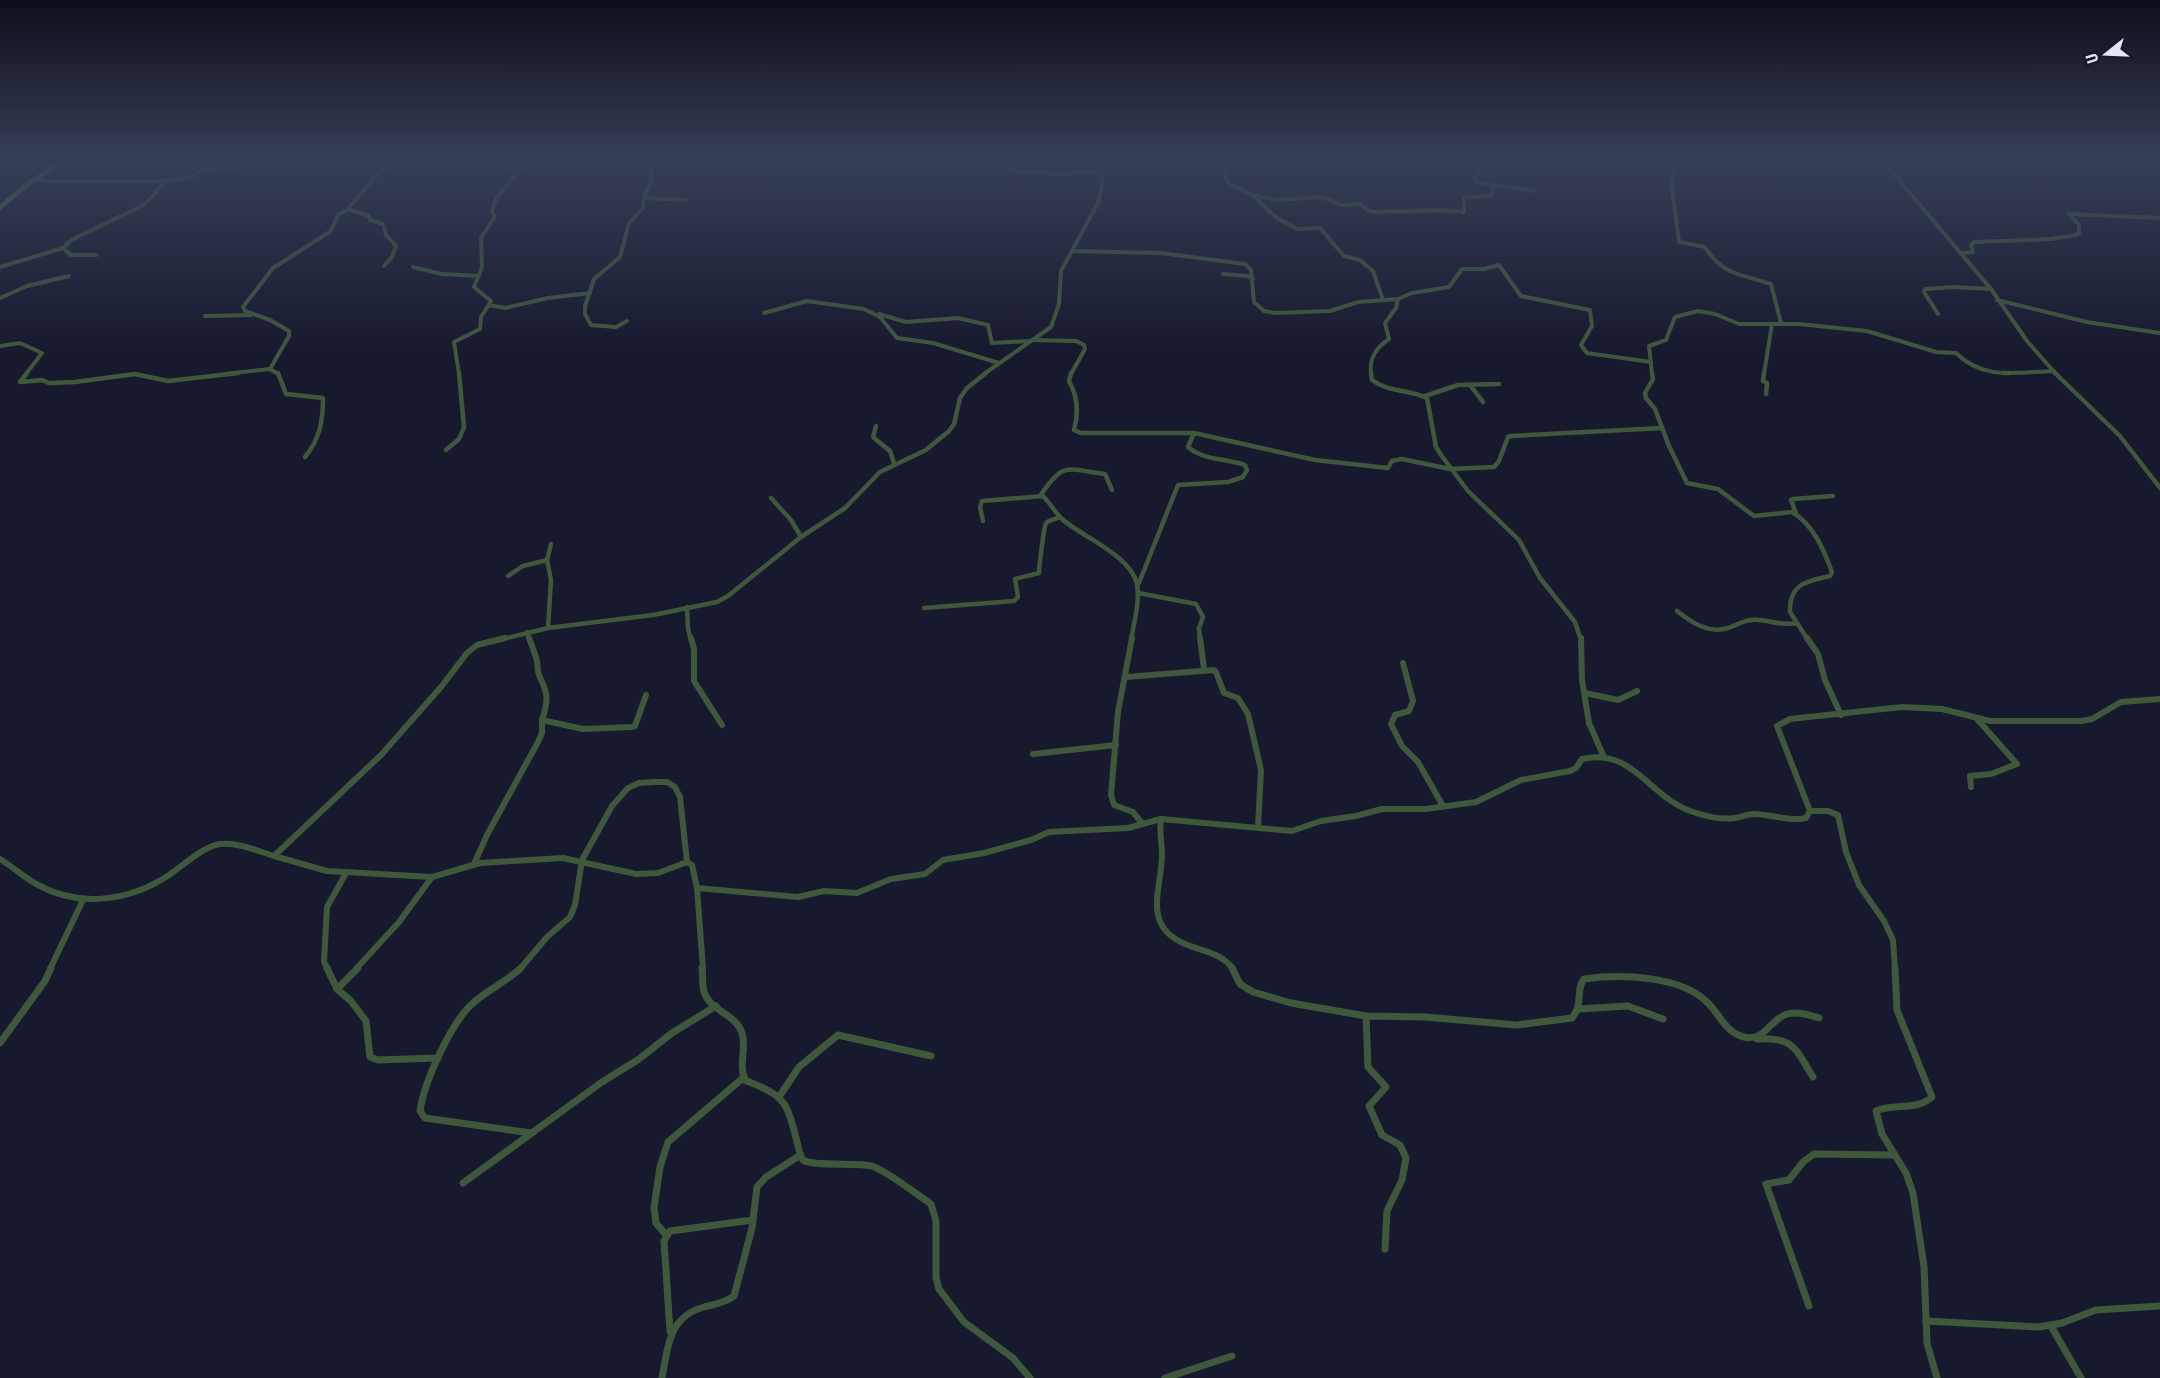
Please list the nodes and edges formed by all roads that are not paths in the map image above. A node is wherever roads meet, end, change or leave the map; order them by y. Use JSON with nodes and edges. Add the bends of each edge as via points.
{"nodes":[{"id":1,"x":107,"y":224,"type":"edge"},
{"id":2,"x":335,"y":224,"type":"edge"},
{"id":3,"x":384,"y":224,"type":"edge"},
{"id":4,"x":489,"y":224,"type":"edge"},
{"id":5,"x":629,"y":224,"type":"edge"},
{"id":6,"x":1086,"y":224,"type":"edge"},
{"id":7,"x":1289,"y":224,"type":"edge"},
{"id":8,"x":1677,"y":224,"type":"edge"},
{"id":9,"x":1937,"y":224,"type":"edge"},
{"id":10,"x":2078,"y":224,"type":"edge"},
{"id":11,"x":63,"y":248,"type":"junction"},
{"id":12,"x":1072,"y":251,"type":"junction"},
{"id":13,"x":1962,"y":253,"type":"junction"},
{"id":14,"x":96,"y":255,"type":"dead end"},
{"id":15,"x":384,"y":266,"type":"dead end"},
{"id":16,"x":0,"y":267,"type":"edge"},
{"id":17,"x":413,"y":267,"type":"dead end"},
{"id":18,"x":1223,"y":274,"type":"dead end"},
{"id":19,"x":69,"y":276,"type":"dead end"},
{"id":20,"x":479,"y":276,"type":"junction"},
{"id":21,"x":1252,"y":279,"type":"junction"},
{"id":22,"x":1991,"y":289,"type":"junction"},
{"id":23,"x":590,"y":293,"type":"junction"},
{"id":24,"x":0,"y":298,"type":"edge"},
{"id":25,"x":1398,"y":299,"type":"junction"},
{"id":26,"x":1383,"y":300,"type":"junction"},
{"id":27,"x":1997,"y":300,"type":"junction"},
{"id":28,"x":489,"y":305,"type":"junction"},
{"id":29,"x":764,"y":313,"type":"dead end"},
{"id":30,"x":874,"y":313,"type":"junction"},
{"id":31,"x":1938,"y":314,"type":"dead end"},
{"id":32,"x":256,"y":315,"type":"junction"},
{"id":33,"x":205,"y":316,"type":"dead end"},
{"id":34,"x":627,"y":321,"type":"dead end"},
{"id":35,"x":1780,"y":323,"type":"junction"},
{"id":36,"x":1772,"y":324,"type":"junction"},
{"id":37,"x":2160,"y":333,"type":"edge"},
{"id":38,"x":1031,"y":341,"type":"junction"},
{"id":39,"x":0,"y":346,"type":"edge"},
{"id":40,"x":1651,"y":362,"type":"junction"},
{"id":41,"x":999,"y":363,"type":"junction"},
{"id":42,"x":270,"y":369,"type":"junction"},
{"id":43,"x":2054,"y":371,"type":"junction"},
{"id":44,"x":1499,"y":384,"type":"dead end"},
{"id":45,"x":1470,"y":385,"type":"junction"},
{"id":46,"x":1766,"y":394,"type":"dead end"},
{"id":47,"x":1425,"y":396,"type":"junction"},
{"id":48,"x":1483,"y":402,"type":"dead end"},
{"id":49,"x":876,"y":426,"type":"dead end"},
{"id":50,"x":1662,"y":428,"type":"junction"},
{"id":51,"x":1194,"y":433,"type":"junction"},
{"id":52,"x":446,"y":450,"type":"dead end"},
{"id":53,"x":305,"y":457,"type":"dead end"},
{"id":54,"x":894,"y":463,"type":"junction"},
{"id":55,"x":1450,"y":469,"type":"junction"},
{"id":56,"x":2160,"y":488,"type":"edge"},
{"id":57,"x":1112,"y":490,"type":"dead end"},
{"id":58,"x":1040,"y":496,"type":"junction"},
{"id":59,"x":1833,"y":496,"type":"dead end"},
{"id":60,"x":771,"y":498,"type":"dead end"},
{"id":61,"x":1797,"y":513,"type":"junction"},
{"id":62,"x":1060,"y":517,"type":"junction"},
{"id":63,"x":983,"y":521,"type":"dead end"},
{"id":64,"x":801,"y":537,"type":"junction"},
{"id":65,"x":551,"y":544,"type":"dead end"},
{"id":66,"x":547,"y":560,"type":"junction"},
{"id":67,"x":508,"y":576,"type":"dead end"},
{"id":68,"x":1139,"y":583,"type":"junction"},
{"id":69,"x":1138,"y":593,"type":"junction"},
{"id":70,"x":687,"y":607,"type":"junction"},
{"id":71,"x":924,"y":608,"type":"dead end"},
{"id":72,"x":1677,"y":611,"type":"dead end"},
{"id":73,"x":1797,"y":623,"type":"junction"},
{"id":74,"x":548,"y":628,"type":"junction"},
{"id":75,"x":527,"y":632,"type":"junction"},
{"id":76,"x":1403,"y":663,"type":"dead end"},
{"id":77,"x":1204,"y":669,"type":"junction"},
{"id":78,"x":1126,"y":677,"type":"junction"},
{"id":79,"x":1637,"y":691,"type":"dead end"},
{"id":80,"x":1584,"y":693,"type":"junction"},
{"id":81,"x":646,"y":695,"type":"dead end"},
{"id":82,"x":2160,"y":699,"type":"edge"},
{"id":83,"x":1841,"y":715,"type":"junction"},
{"id":84,"x":542,"y":720,"type":"junction"},
{"id":85,"x":1977,"y":720,"type":"junction"},
{"id":86,"x":722,"y":725,"type":"dead end"},
{"id":87,"x":1116,"y":745,"type":"junction"},
{"id":88,"x":1033,"y":754,"type":"dead end"},
{"id":89,"x":1603,"y":755,"type":"junction"},
{"id":90,"x":1971,"y":787,"type":"dead end"},
{"id":91,"x":1443,"y":806,"type":"junction"},
{"id":92,"x":1810,"y":811,"type":"junction"},
{"id":93,"x":1161,"y":819,"type":"junction"},
{"id":94,"x":1142,"y":823,"type":"junction"},
{"id":95,"x":1258,"y":827,"type":"junction"},
{"id":96,"x":274,"y":856,"type":"junction"},
{"id":97,"x":0,"y":859,"type":"edge"},
{"id":98,"x":582,"y":861,"type":"junction"},
{"id":99,"x":687,"y":862,"type":"junction"},
{"id":100,"x":474,"y":864,"type":"junction"},
{"id":101,"x":346,"y":873,"type":"junction"},
{"id":102,"x":432,"y":878,"type":"junction"},
{"id":103,"x":697,"y":888,"type":"junction"},
{"id":104,"x":83,"y":900,"type":"junction"},
{"id":105,"x":337,"y":989,"type":"junction"},
{"id":106,"x":716,"y":1006,"type":"junction"},
{"id":107,"x":1579,"y":1010,"type":"junction"},
{"id":108,"x":1366,"y":1016,"type":"junction"},
{"id":109,"x":1663,"y":1018,"type":"dead end"},
{"id":110,"x":1819,"y":1018,"type":"dead end"},
{"id":111,"x":1755,"y":1038,"type":"junction"},
{"id":112,"x":0,"y":1043,"type":"edge"},
{"id":113,"x":932,"y":1056,"type":"dead end"},
{"id":114,"x":438,"y":1058,"type":"junction"},
{"id":115,"x":1813,"y":1077,"type":"dead end"},
{"id":116,"x":743,"y":1078,"type":"junction"},
{"id":117,"x":779,"y":1097,"type":"junction"},
{"id":118,"x":531,"y":1133,"type":"junction"},
{"id":119,"x":1893,"y":1155,"type":"junction"},
{"id":120,"x":799,"y":1156,"type":"junction"},
{"id":121,"x":463,"y":1183,"type":"dead end"},
{"id":122,"x":753,"y":1220,"type":"junction"},
{"id":123,"x":666,"y":1234,"type":"junction"},
{"id":124,"x":1385,"y":1249,"type":"dead end"},
{"id":125,"x":1809,"y":1306,"type":"dead end"},
{"id":126,"x":2160,"y":1306,"type":"edge"},
{"id":127,"x":1926,"y":1321,"type":"junction"},
{"id":128,"x":2051,"y":1326,"type":"junction"},
{"id":129,"x":670,"y":1333,"type":"junction"},
{"id":130,"x":1232,"y":1356,"type":"dead end"},
{"id":131,"x":662,"y":1378,"type":"edge"},
{"id":132,"x":1030,"y":1378,"type":"edge"},
{"id":133,"x":1165,"y":1378,"type":"edge"},
{"id":134,"x":1937,"y":1378,"type":"edge"},
{"id":135,"x":2080,"y":1378,"type":"edge"}],
"edges":[{"from":1,"to":11,"type":"street","via":[[71,240]]},
{"from":2,"to":32,"type":"street","via":[[327,235],[271,270],[243,307]]},
{"from":3,"to":15,"type":"street","via":[[386,235],[396,246]]},
{"from":4,"to":20,"type":"street","via":[[480,245],[484,268]]},
{"from":5,"to":23,"type":"street","via":[[620,257],[597,275]]},
{"from":6,"to":12,"type":"street"},
{"from":7,"to":26,"type":"street","via":[[1298,229],[1320,228],[1344,256],[1360,260],[1373,271]]},
{"from":8,"to":35,"type":"street","via":[[1679,242],[1705,247],[1718,266],[1728,272],[1772,284]]},
{"from":9,"to":13,"type":"street"},
{"from":10,"to":13,"type":"street","via":[[2076,235],[2051,240],[1974,242],[1973,252]]},
{"from":11,"to":14,"type":"street","via":[[72,255]]},
{"from":11,"to":16,"type":"street"},
{"from":12,"to":21,"type":"street","via":[[1161,253],[1245,264]]},
{"from":12,"to":38,"type":"street","via":[[1061,271],[1059,304],[1051,327]]},
{"from":13,"to":22,"type":"street"},
{"from":17,"to":20,"type":"street"},
{"from":18,"to":21,"type":"street"},
{"from":19,"to":24,"type":"street","via":[[27,286]]},
{"from":20,"to":28,"type":"street","via":[[474,288],[489,298]]},
{"from":21,"to":26,"type":"street","via":[[1254,302],[1264,311],[1330,311],[1358,302]]},
{"from":22,"to":27,"type":"street"},
{"from":22,"to":31,"type":"street","via":[[1925,289]]},
{"from":23,"to":28,"type":"street","via":[[508,307]]},
{"from":23,"to":34,"type":"street","via":[[585,314],[590,325],[616,327]]},
{"from":25,"to":26,"type":"street"},
{"from":25,"to":40,"type":"street","via":[[1449,288],[1462,269],[1499,265],[1521,296],[1590,310],[1592,326],[1581,345],[1587,353]]},
{"from":25,"to":47,"type":"street","via":[[1384,323],[1389,339],[1373,351],[1371,378],[1389,391]]},
{"from":27,"to":37,"type":"street","via":[[2088,322]]},
{"from":27,"to":43,"type":"street"},
{"from":28,"to":52,"type":"street","via":[[481,317],[480,329],[454,342],[464,429],[458,442]]},
{"from":29,"to":30,"type":"street","via":[[807,301]]},
{"from":30,"to":38,"type":"street","via":[[906,322],[966,319],[988,325],[992,344]]},
{"from":30,"to":41,"type":"street","via":[[897,338],[933,343]]},
{"from":32,"to":33,"type":"street"},
{"from":32,"to":42,"type":"street","via":[[283,326],[290,334]]},
{"from":35,"to":36,"type":"street"},
{"from":35,"to":43,"type":"street","via":[[1880,334],[1936,352],[1956,353],[1968,365],[1985,371]]},
{"from":36,"to":40,"type":"street","via":[[1739,324],[1706,312],[1679,315],[1666,340],[1649,345]]},
{"from":36,"to":46,"type":"street","via":[[1764,378]]},
{"from":38,"to":41,"type":"street"},
{"from":38,"to":51,"type":"street","via":[[1076,341],[1084,345],[1069,381],[1076,394],[1075,432]]},
{"from":39,"to":42,"type":"street","via":[[20,343],[42,353],[20,382],[75,382],[135,374],[168,381]]},
{"from":40,"to":50,"type":"street","via":[[1653,379],[1645,393]]},
{"from":41,"to":54,"type":"street","via":[[963,393],[949,431],[926,450]]},
{"from":42,"to":53,"type":"street","via":[[278,373],[286,394],[323,398],[324,415],[317,442]]},
{"from":43,"to":56,"type":"street","via":[[2120,436]]},
{"from":44,"to":45,"type":"street"},
{"from":45,"to":47,"type":"street"},
{"from":45,"to":48,"type":"street"},
{"from":47,"to":55,"type":"street","via":[[1436,447]]},
{"from":49,"to":54,"type":"street","via":[[873,437],[890,450]]},
{"from":50,"to":55,"type":"street","via":[[1510,435],[1494,466]]},
{"from":50,"to":61,"type":"street","via":[[1691,486],[1718,489],[1754,516]]},
{"from":51,"to":55,"type":"street","via":[[1343,464],[1388,468],[1392,461],[1402,459]]},
{"from":51,"to":68,"type":"street","via":[[1188,447],[1195,453],[1216,461],[1240,463],[1247,470],[1237,480],[1178,485]]},
{"from":54,"to":64,"type":"street","via":[[877,474],[845,508]]},
{"from":55,"to":80,"type":"street","via":[[1519,540],[1540,578],[1575,622],[1581,635]]},
{"from":57,"to":58,"type":"street","via":[[1105,474],[1071,468],[1055,474]]},
{"from":58,"to":62,"type":"street","via":[[1046,497]]},
{"from":58,"to":63,"type":"street","via":[[982,501]]},
{"from":59,"to":61,"type":"street","via":[[1793,499]]},
{"from":60,"to":64,"type":"street"},
{"from":61,"to":73,"type":"street","via":[[1812,531],[1832,572],[1798,586],[1789,605]]},
{"from":62,"to":68,"type":"street","via":[[1120,558]]},
{"from":62,"to":71,"type":"street","via":[[1044,526],[1039,573],[1015,579],[1017,600]]},
{"from":64,"to":70,"type":"street","via":[[728,596]]},
{"from":65,"to":66,"type":"street"},
{"from":66,"to":67,"type":"street","via":[[523,566]]},
{"from":66,"to":74,"type":"street","via":[[551,580]]},
{"from":68,"to":69,"type":"street"},
{"from":69,"to":77,"type":"street","via":[[1196,604],[1203,617],[1199,628]]},
{"from":69,"to":78,"type":"street"},
{"from":70,"to":74,"type":"street","via":[[650,616]]},
{"from":70,"to":86,"type":"street","via":[[694,649],[694,681]]},
{"from":72,"to":73,"type":"street","via":[[1696,626],[1715,630],[1748,620],[1780,627]]},
{"from":73,"to":83,"type":"street","via":[[1818,654]]},
{"from":74,"to":75,"type":"street"},
{"from":75,"to":84,"type":"street","via":[[547,694]]},
{"from":75,"to":96,"type":"street","via":[[470,650],[381,755]]},
{"from":76,"to":91,"type":"street","via":[[1413,701],[1409,711],[1395,715],[1391,724]]},
{"from":77,"to":78,"type":"street"},
{"from":77,"to":95,"type":"street","via":[[1216,672],[1224,693],[1238,698],[1248,714],[1261,771]]},
{"from":78,"to":87,"type":"street"},
{"from":79,"to":80,"type":"street","via":[[1618,700]]},
{"from":80,"to":89,"type":"street","via":[[1589,723]]},
{"from":81,"to":84,"type":"street","via":[[635,726],[628,728],[575,728]]},
{"from":82,"to":85,"type":"street","via":[[2121,702],[2087,720]]},
{"from":83,"to":85,"type":"street","via":[[1902,707],[1942,709]]},
{"from":83,"to":92,"type":"street","via":[[1790,719],[1777,726]]},
{"from":84,"to":100,"type":"street","via":[[538,742]]},
{"from":85,"to":90,"type":"street","via":[[2017,764],[1990,774],[1970,776]]},
{"from":87,"to":88,"type":"street"},
{"from":87,"to":94,"type":"street","via":[[1112,802],[1133,812]]},
{"from":89,"to":91,"type":"street","via":[[1588,756],[1564,774],[1511,783],[1482,801]]},
{"from":89,"to":92,"type":"street","via":[[1636,771],[1678,806],[1698,813],[1728,818],[1755,813],[1791,820],[1806,818]]},
{"from":91,"to":95,"type":"street","via":[[1382,809],[1292,831]]},
{"from":92,"to":119,"type":"street","via":[[1838,815],[1859,885],[1893,940],[1897,1010],[1932,1097],[1917,1105],[1875,1111]]},
{"from":93,"to":94,"type":"street"},
{"from":93,"to":95,"type":"street"},
{"from":93,"to":108,"type":"street","via":[[1156,911],[1173,938],[1225,960],[1240,984],[1249,990],[1298,1005]]},
{"from":94,"to":103,"type":"street","via":[[1128,828],[1044,833],[984,853],[943,860],[925,874],[891,879],[857,893],[824,891],[798,897]]},
{"from":96,"to":101,"type":"street"},
{"from":96,"to":104,"type":"street","via":[[220,844],[135,893]]},
{"from":97,"to":104,"type":"street","via":[[40,886]]},
{"from":98,"to":99,"type":"street","via":[[636,874],[658,873]]},
{"from":98,"to":99,"type":"street","via":[[619,796],[639,783],[667,782],[680,797]]},
{"from":98,"to":100,"type":"street","via":[[563,858]]},
{"from":98,"to":114,"type":"street","via":[[570,917],[519,970],[471,1005]]},
{"from":99,"to":103,"type":"street","via":[[692,865]]},
{"from":100,"to":102,"type":"street"},
{"from":101,"to":102,"type":"street"},
{"from":101,"to":105,"type":"street","via":[[327,908],[325,924],[324,962]]},
{"from":102,"to":105,"type":"street","via":[[392,933]]},
{"from":103,"to":106,"type":"street","via":[[704,991],[708,1001]]},
{"from":104,"to":112,"type":"street","via":[[49,974]]},
{"from":105,"to":114,"type":"street","via":[[366,1021],[370,1057]]},
{"from":106,"to":116,"type":"street","via":[[734,1019],[742,1031]]},
{"from":106,"to":118,"type":"street"},
{"from":107,"to":108,"type":"street","via":[[1572,1018],[1561,1021],[1517,1025]]},
{"from":107,"to":109,"type":"street","via":[[1628,1006]]},
{"from":107,"to":111,"type":"street","via":[[1584,979],[1644,978],[1701,997],[1729,1030]]},
{"from":108,"to":124,"type":"street","via":[[1368,1067],[1386,1087],[1369,1106],[1382,1135],[1400,1145],[1406,1158],[1402,1180],[1387,1211]]},
{"from":110,"to":111,"type":"street","via":[[1787,1014]]},
{"from":111,"to":115,"type":"street","via":[[1776,1037],[1787,1043]]},
{"from":113,"to":117,"type":"street","via":[[838,1035],[799,1067]]},
{"from":114,"to":118,"type":"street","via":[[421,1103],[420,1111],[425,1118]]},
{"from":116,"to":117,"type":"street"},
{"from":116,"to":123,"type":"street","via":[[668,1142],[654,1208],[656,1223]]},
{"from":117,"to":120,"type":"street","via":[[794,1122]]},
{"from":118,"to":121,"type":"street"},
{"from":119,"to":125,"type":"street","via":[[1814,1154],[1789,1180],[1766,1185]]},
{"from":119,"to":127,"type":"street","via":[[1906,1173],[1913,1193]]},
{"from":120,"to":122,"type":"street","via":[[758,1184]]},
{"from":120,"to":132,"type":"street","via":[[808,1162],[875,1167],[931,1204],[936,1221],[939,1289],[964,1322],[1021,1365]]},
{"from":122,"to":123,"type":"street"},
{"from":122,"to":129,"type":"street","via":[[734,1297],[686,1313]]},
{"from":123,"to":129,"type":"street"},
{"from":126,"to":128,"type":"street","via":[[2096,1310]]},
{"from":127,"to":128,"type":"street"},
{"from":127,"to":134,"type":"street","via":[[1928,1349]]},
{"from":128,"to":135,"type":"street"},
{"from":129,"to":131,"type":"street"},
{"from":130,"to":133,"type":"street"}]}
